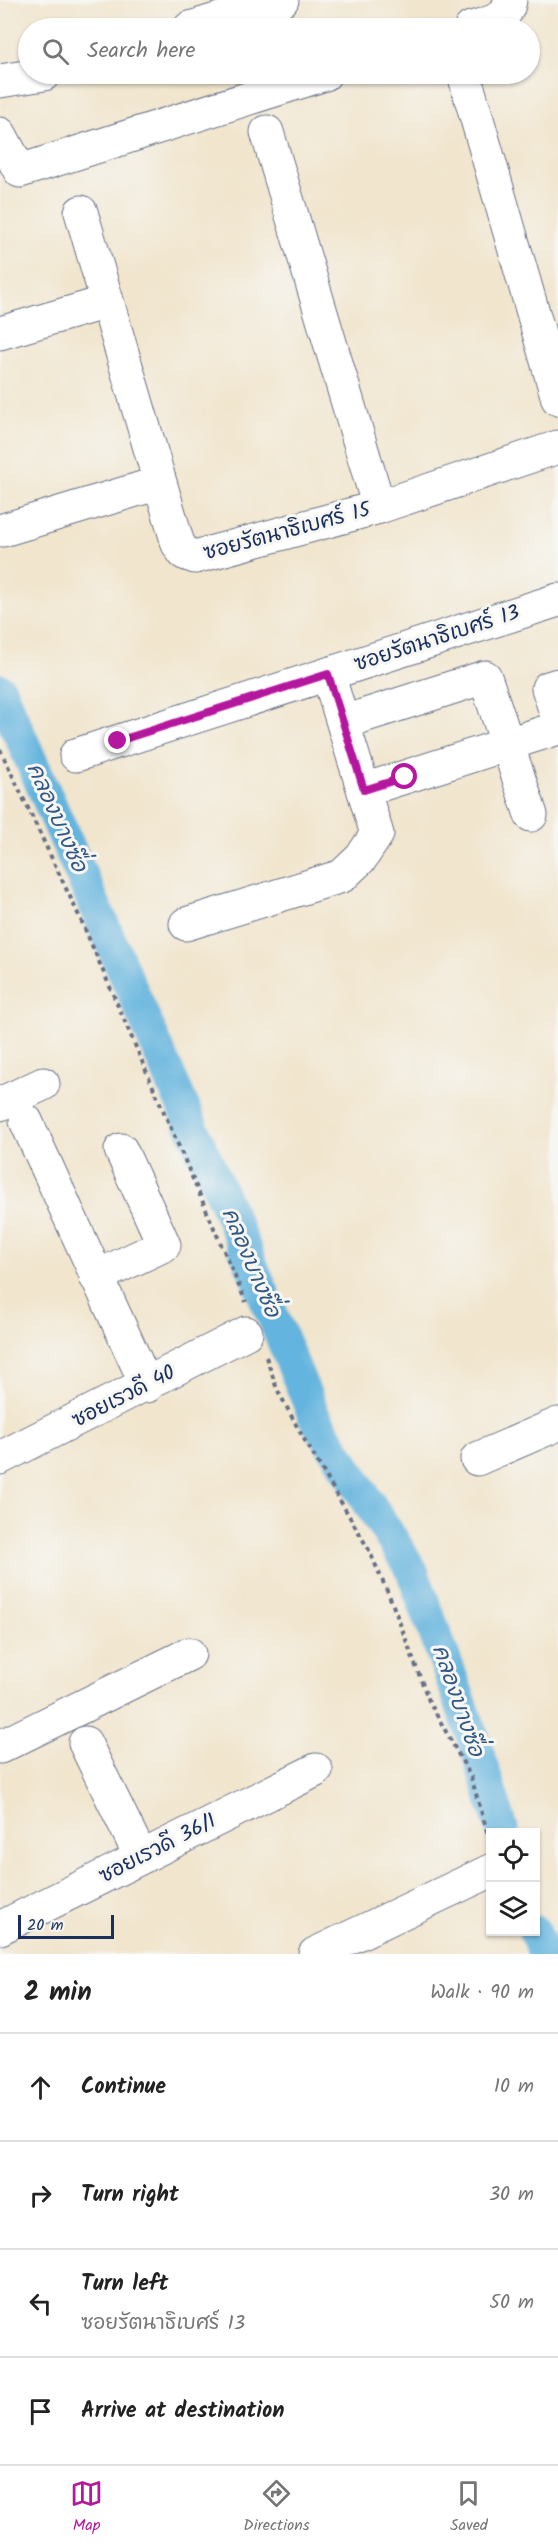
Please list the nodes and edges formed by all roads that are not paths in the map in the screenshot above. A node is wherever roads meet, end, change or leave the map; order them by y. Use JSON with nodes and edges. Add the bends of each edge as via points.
{"nodes":[{"id":1,"x":282,"y":0,"type":"edge"},
{"id":2,"x":510,"y":0,"type":"edge"},
{"id":3,"x":223,"y":18,"type":"edge"},
{"id":4,"x":501,"y":18,"type":"edge"},
{"id":5,"x":18,"y":78,"type":"edge"},
{"id":6,"x":0,"y":81,"type":"edge"},
{"id":7,"x":294,"y":84,"type":"edge"},
{"id":8,"x":467,"y":84,"type":"edge"},
{"id":9,"x":267,"y":132,"type":"dead end"},
{"id":10,"x":0,"y":134,"type":"edge"},
{"id":11,"x":10,"y":175,"type":"edge"},
{"id":12,"x":81,"y":212,"type":"dead end"},
{"id":13,"x":107,"y":302,"type":"junction"},
{"id":14,"x":0,"y":333,"type":"edge"},
{"id":15,"x":558,"y":399,"type":"edge"},
{"id":16,"x":558,"y":447,"type":"edge"},
{"id":17,"x":159,"y":483,"type":"junction"},
{"id":18,"x":379,"y":507,"type":"junction"},
{"id":19,"x":3,"y":530,"type":"dead end"},
{"id":20,"x":558,"y":600,"type":"edge"},
{"id":21,"x":328,"y":674,"type":"junction"},
{"id":22,"x":558,"y":685,"type":"edge"},
{"id":23,"x":558,"y":719,"type":"edge"},
{"id":24,"x":344,"y":722,"type":"junction"},
{"id":25,"x":558,"y":728,"type":"edge"},
{"id":26,"x":508,"y":744,"type":"junction"},
{"id":27,"x":76,"y":755,"type":"dead end"},
{"id":28,"x":364,"y":790,"type":"junction"},
{"id":29,"x":531,"y":815,"type":"dead end"},
{"id":30,"x":186,"y":924,"type":"dead end"},
{"id":31,"x":43,"y":1084,"type":"dead end"},
{"id":32,"x":13,"y":1113,"type":"edge"},
{"id":33,"x":121,"y":1150,"type":"dead end"},
{"id":34,"x":96,"y":1277,"type":"junction"},
{"id":35,"x":252,"y":1330,"type":"road end"},
{"id":36,"x":147,"y":1386,"type":"junction"},
{"id":37,"x":558,"y":1424,"type":"edge"},
{"id":38,"x":0,"y":1458,"type":"edge"},
{"id":39,"x":477,"y":1459,"type":"dead end"},
{"id":40,"x":189,"y":1654,"type":"dead end"},
{"id":41,"x":85,"y":1743,"type":"dead end"},
{"id":42,"x":0,"y":1748,"type":"edge"},
{"id":43,"x":316,"y":1770,"type":"dead end"},
{"id":44,"x":141,"y":1857,"type":"junction"},
{"id":45,"x":486,"y":1873,"type":"edge"},
{"id":46,"x":0,"y":1928,"type":"edge"},
{"id":47,"x":315,"y":1954,"type":"edge"}],
"edges":[{"from":1,"to":3,"type":"street"},
{"from":2,"to":4,"type":"street"},
{"from":5,"to":6,"type":"street"},
{"from":7,"to":11,"type":"street"},
{"from":8,"to":15,"type":"street"},
{"from":9,"to":18,"type":"street"},
{"from":10,"to":11,"type":"street"},
{"from":12,"to":13,"type":"street","name":"ซอยรัตนาธิเบศร์ 15"},
{"from":13,"to":14,"type":"street"},
{"from":13,"to":17,"type":"street","name":"ซอยรัตนาธิเบศร์ 15"},
{"from":16,"to":18,"type":"street","name":"ซอยรัตนาธิเบศร์ 15"},
{"from":17,"to":18,"type":"street","name":"ซอยรัตนาธิเบศร์ 15","via":[[178,544],[184,553],[195,557]]},
{"from":17,"to":19,"type":"street"},
{"from":20,"to":21,"type":"street","name":"ซอยรัตนาธิเบศร์ 13"},
{"from":21,"to":24,"type":"street"},
{"from":21,"to":27,"type":"street","name":"ซอยรัตนาธิเบศร์ 13"},
{"from":22,"to":23,"type":"street","via":[[548,688]]},
{"from":24,"to":26,"type":"street","via":[[485,677]]},
{"from":24,"to":28,"type":"street"},
{"from":25,"to":26,"type":"street"},
{"from":26,"to":28,"type":"street"},
{"from":26,"to":29,"type":"street"},
{"from":28,"to":30,"type":"street","via":[[377,834],[361,858],[342,876]]},
{"from":31,"to":32,"type":"street"},
{"from":32,"to":34,"type":"street"},
{"from":33,"to":34,"type":"street","via":[[164,1245]]},
{"from":34,"to":36,"type":"street"},
{"from":35,"to":36,"type":"street","name":"ซอยเรวดี 40"},
{"from":36,"to":38,"type":"street","name":"ซอยเรวดี 40"},
{"from":37,"to":39,"type":"street"},
{"from":40,"to":42,"type":"street"},
{"from":41,"to":44,"type":"street"},
{"from":43,"to":44,"type":"street","name":"ซอยเรวดี 36/1"},
{"from":44,"to":46,"type":"street","name":"ซอยเรวดี 36/1"},
{"from":45,"to":47,"type":"street"}]}
